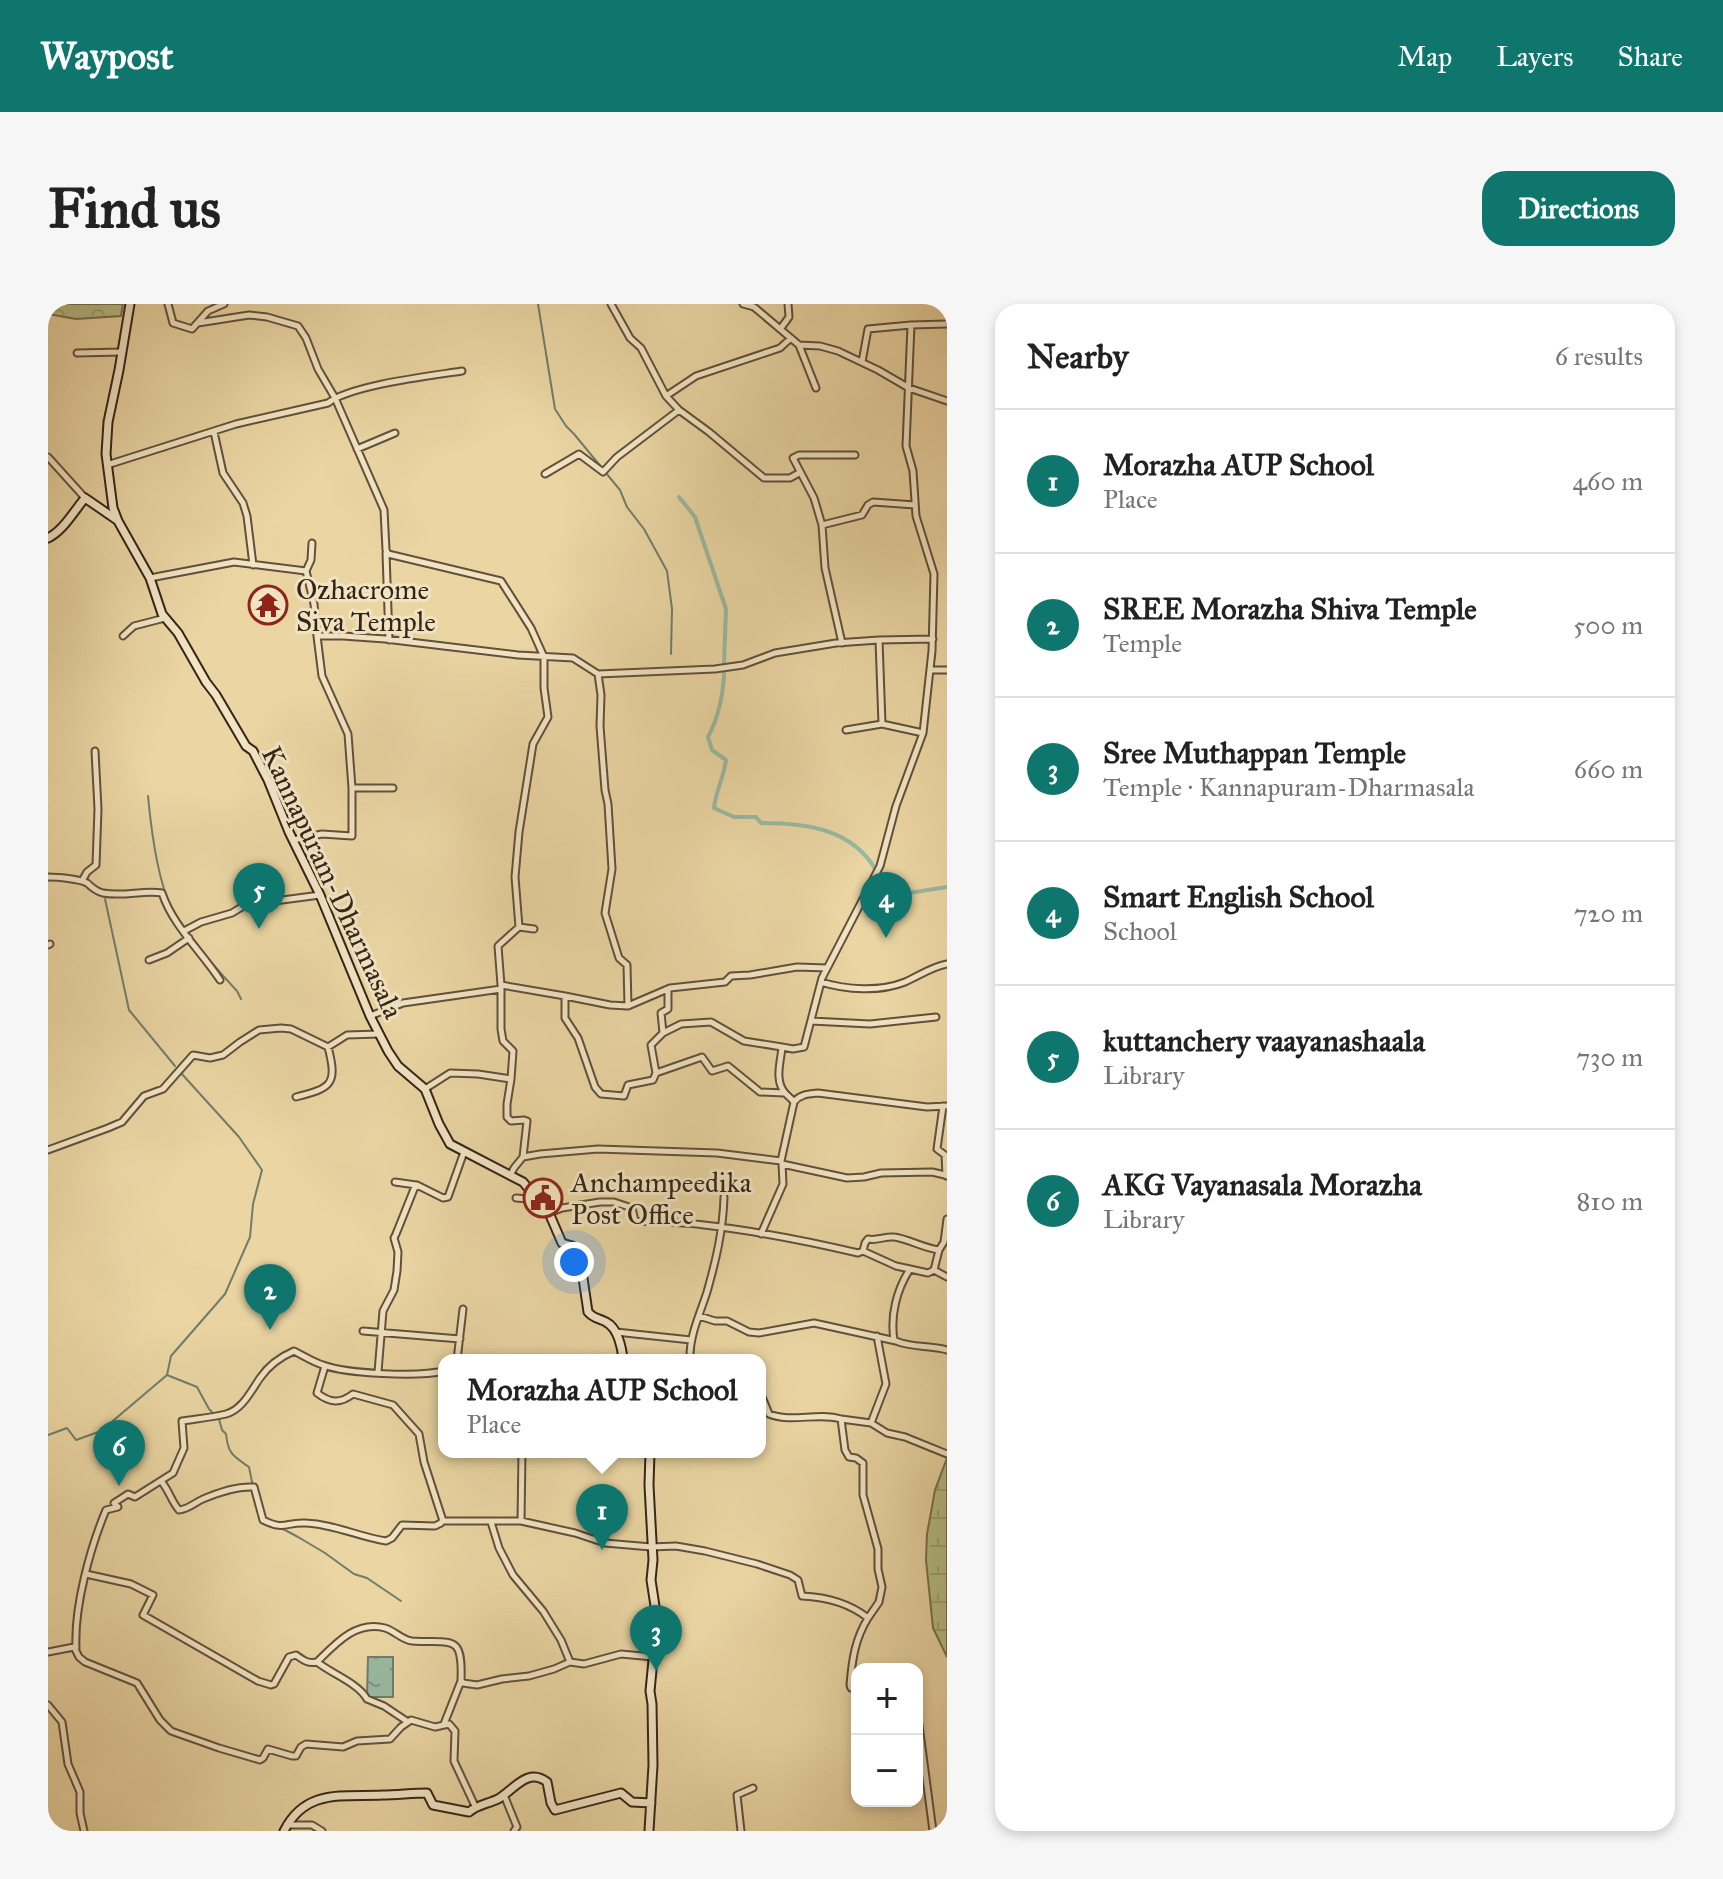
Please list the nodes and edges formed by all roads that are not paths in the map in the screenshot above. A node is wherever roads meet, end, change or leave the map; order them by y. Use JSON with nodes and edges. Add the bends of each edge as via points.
{"nodes":[{"id":1,"x":130,"y":304,"type":"edge"},
{"id":2,"x":168,"y":304,"type":"edge"},
{"id":3,"x":224,"y":304,"type":"edge"},
{"id":4,"x":611,"y":304,"type":"edge"},
{"id":5,"x":743,"y":304,"type":"edge"},
{"id":6,"x":788,"y":304,"type":"edge"},
{"id":7,"x":198,"y":323,"type":"junction"},
{"id":8,"x":947,"y":324,"type":"edge"},
{"id":9,"x":911,"y":325,"type":"junction"},
{"id":10,"x":781,"y":328,"type":"junction"},
{"id":11,"x":791,"y":338,"type":"junction"},
{"id":12,"x":799,"y":345,"type":"junction"},
{"id":13,"x":122,"y":352,"type":"junction"},
{"id":14,"x":77,"y":353,"type":"dead end"},
{"id":15,"x":862,"y":362,"type":"junction"},
{"id":16,"x":462,"y":371,"type":"dead end"},
{"id":17,"x":816,"y":388,"type":"dead end"},
{"id":18,"x":909,"y":388,"type":"junction"},
{"id":19,"x":666,"y":396,"type":"junction"},
{"id":20,"x":335,"y":398,"type":"junction"},
{"id":21,"x":947,"y":401,"type":"edge"},
{"id":22,"x":679,"y":410,"type":"junction"},
{"id":23,"x":214,"y":432,"type":"junction"},
{"id":24,"x":395,"y":433,"type":"dead end"},
{"id":25,"x":357,"y":449,"type":"junction"},
{"id":26,"x":855,"y":455,"type":"dead end"},
{"id":27,"x":48,"y":457,"type":"edge"},
{"id":28,"x":107,"y":465,"type":"junction"},
{"id":29,"x":799,"y":473,"type":"junction"},
{"id":30,"x":545,"y":474,"type":"dead end"},
{"id":31,"x":85,"y":498,"type":"junction"},
{"id":32,"x":915,"y":505,"type":"junction"},
{"id":33,"x":118,"y":521,"type":"junction"},
{"id":34,"x":822,"y":525,"type":"junction"},
{"id":35,"x":48,"y":538,"type":"edge"},
{"id":36,"x":312,"y":543,"type":"dead end"},
{"id":37,"x":386,"y":552,"type":"junction"},
{"id":38,"x":253,"y":565,"type":"junction"},
{"id":39,"x":306,"y":571,"type":"junction"},
{"id":40,"x":150,"y":578,"type":"junction"},
{"id":41,"x":166,"y":618,"type":"junction"},
{"id":42,"x":123,"y":636,"type":"dead end"},
{"id":43,"x":317,"y":636,"type":"junction"},
{"id":44,"x":933,"y":639,"type":"junction"},
{"id":45,"x":389,"y":640,"type":"junction"},
{"id":46,"x":879,"y":640,"type":"junction"},
{"id":47,"x":842,"y":643,"type":"junction"},
{"id":48,"x":544,"y":657,"type":"junction"},
{"id":49,"x":930,"y":670,"type":"junction"},
{"id":50,"x":947,"y":670,"type":"edge"},
{"id":51,"x":598,"y":674,"type":"junction"},
{"id":52,"x":882,"y":724,"type":"junction"},
{"id":53,"x":846,"y":730,"type":"dead end"},
{"id":54,"x":923,"y":733,"type":"junction"},
{"id":55,"x":95,"y":751,"type":"dead end"},
{"id":56,"x":352,"y":788,"type":"junction"},
{"id":57,"x":393,"y":788,"type":"dead end"},
{"id":58,"x":292,"y":840,"type":"junction"},
{"id":59,"x":48,"y":877,"type":"edge"},
{"id":60,"x":82,"y":881,"type":"junction"},
{"id":61,"x":320,"y":895,"type":"junction"},
{"id":62,"x":519,"y":927,"type":"junction"},
{"id":63,"x":534,"y":929,"type":"dead end"},
{"id":64,"x":186,"y":930,"type":"junction"},
{"id":65,"x":189,"y":938,"type":"junction"},
{"id":66,"x":149,"y":960,"type":"dead end"},
{"id":67,"x":947,"y":964,"type":"edge"},
{"id":68,"x":827,"y":968,"type":"junction"},
{"id":69,"x":220,"y":980,"type":"dead end"},
{"id":70,"x":821,"y":982,"type":"junction"},
{"id":71,"x":501,"y":987,"type":"junction"},
{"id":72,"x":668,"y":989,"type":"junction"},
{"id":73,"x":565,"y":996,"type":"junction"},
{"id":74,"x":628,"y":1006,"type":"junction"},
{"id":75,"x":370,"y":1016,"type":"junction"},
{"id":76,"x":936,"y":1017,"type":"dead end"},
{"id":77,"x":811,"y":1021,"type":"junction"},
{"id":78,"x":663,"y":1033,"type":"junction"},
{"id":79,"x":379,"y":1034,"type":"junction"},
{"id":80,"x":328,"y":1047,"type":"junction"},
{"id":81,"x":782,"y":1047,"type":"junction"},
{"id":82,"x":654,"y":1077,"type":"junction"},
{"id":83,"x":511,"y":1079,"type":"junction"},
{"id":84,"x":425,"y":1089,"type":"junction"},
{"id":85,"x":296,"y":1097,"type":"dead end"},
{"id":86,"x":790,"y":1097,"type":"junction"},
{"id":87,"x":945,"y":1106,"type":"edge"},
{"id":88,"x":48,"y":1150,"type":"edge"},
{"id":89,"x":464,"y":1152,"type":"junction"},
{"id":90,"x":944,"y":1153,"type":"edge"},
{"id":91,"x":523,"y":1157,"type":"junction"},
{"id":92,"x":781,"y":1162,"type":"junction"},
{"id":93,"x":511,"y":1174,"type":"junction"},
{"id":94,"x":946,"y":1176,"type":"edge"},
{"id":95,"x":395,"y":1182,"type":"dead end"},
{"id":96,"x":417,"y":1185,"type":"junction"},
{"id":97,"x":724,"y":1197,"type":"dead end"},
{"id":98,"x":516,"y":1198,"type":"dead end"},
{"id":99,"x":536,"y":1198,"type":"junction"},
{"id":100,"x":549,"y":1213,"type":"junction"},
{"id":101,"x":947,"y":1219,"type":"edge"},
{"id":102,"x":723,"y":1227,"type":"junction"},
{"id":103,"x":761,"y":1234,"type":"junction"},
{"id":104,"x":939,"y":1250,"type":"junction"},
{"id":105,"x":863,"y":1251,"type":"junction"},
{"id":106,"x":910,"y":1269,"type":"junction"},
{"id":107,"x":934,"y":1270,"type":"junction"},
{"id":108,"x":947,"y":1277,"type":"edge"},
{"id":109,"x":463,"y":1309,"type":"dead end"},
{"id":110,"x":699,"y":1316,"type":"junction"},
{"id":111,"x":363,"y":1331,"type":"dead end"},
{"id":112,"x":615,"y":1331,"type":"junction"},
{"id":113,"x":380,"y":1332,"type":"junction"},
{"id":114,"x":877,"y":1336,"type":"junction"},
{"id":115,"x":460,"y":1339,"type":"junction"},
{"id":116,"x":691,"y":1340,"type":"junction"},
{"id":117,"x":894,"y":1340,"type":"junction"},
{"id":118,"x":947,"y":1350,"type":"edge"},
{"id":119,"x":458,"y":1354,"type":"edge"},
{"id":120,"x":623,"y":1354,"type":"edge"},
{"id":121,"x":690,"y":1354,"type":"edge"},
{"id":122,"x":325,"y":1366,"type":"junction"},
{"id":123,"x":438,"y":1371,"type":"edge"},
{"id":124,"x":378,"y":1372,"type":"junction"},
{"id":125,"x":766,"y":1407,"type":"edge"},
{"id":126,"x":841,"y":1419,"type":"junction"},
{"id":127,"x":871,"y":1423,"type":"junction"},
{"id":128,"x":947,"y":1454,"type":"edge"},
{"id":129,"x":522,"y":1458,"type":"edge"},
{"id":130,"x":650,"y":1458,"type":"edge"},
{"id":131,"x":161,"y":1481,"type":"junction"},
{"id":132,"x":442,"y":1521,"type":"junction"},
{"id":133,"x":521,"y":1521,"type":"junction"},
{"id":134,"x":491,"y":1522,"type":"junction"},
{"id":135,"x":651,"y":1547,"type":"junction"},
{"id":136,"x":86,"y":1574,"type":"junction"},
{"id":137,"x":868,"y":1618,"type":"junction"},
{"id":138,"x":76,"y":1648,"type":"junction"},
{"id":139,"x":48,"y":1652,"type":"edge"},
{"id":140,"x":653,"y":1657,"type":"junction"},
{"id":141,"x":317,"y":1662,"type":"junction"},
{"id":142,"x":570,"y":1662,"type":"junction"},
{"id":143,"x":852,"y":1663,"type":"edge"},
{"id":144,"x":461,"y":1680,"type":"junction"},
{"id":145,"x":48,"y":1705,"type":"edge"},
{"id":146,"x":408,"y":1722,"type":"junction"},
{"id":147,"x":444,"y":1724,"type":"junction"},
{"id":148,"x":920,"y":1735,"type":"edge"},
{"id":149,"x":753,"y":1788,"type":"dead end"},
{"id":150,"x":504,"y":1795,"type":"junction"},
{"id":151,"x":651,"y":1803,"type":"junction"},
{"id":152,"x":475,"y":1806,"type":"junction"},
{"id":153,"x":286,"y":1828,"type":"edge"},
{"id":154,"x":84,"y":1831,"type":"edge"},
{"id":155,"x":322,"y":1831,"type":"edge"},
{"id":156,"x":514,"y":1831,"type":"edge"},
{"id":157,"x":649,"y":1831,"type":"edge"},
{"id":158,"x":741,"y":1831,"type":"edge"},
{"id":159,"x":933,"y":1831,"type":"edge"}],
"edges":[{"from":1,"to":13,"type":"main road","name":"Kannapuram-Dharmasala"},
{"from":2,"to":7,"type":"street","via":[[173,323],[192,329]]},
{"from":3,"to":7,"type":"street"},
{"from":4,"to":19,"type":"street"},
{"from":5,"to":10,"type":"street"},
{"from":6,"to":10,"type":"street","via":[[789,317]]},
{"from":7,"to":20,"type":"street","via":[[249,315],[298,326]]},
{"from":8,"to":9,"type":"street"},
{"from":9,"to":15,"type":"street","via":[[868,329]]},
{"from":9,"to":18,"type":"street"},
{"from":10,"to":11,"type":"street"},
{"from":11,"to":12,"type":"street"},
{"from":11,"to":19,"type":"street","via":[[780,348],[696,376]]},
{"from":12,"to":15,"type":"street","via":[[820,346]]},
{"from":12,"to":17,"type":"street"},
{"from":13,"to":14,"type":"street"},
{"from":13,"to":28,"type":"main road","name":"Kannapuram-Dharmasala","via":[[108,422]]},
{"from":15,"to":18,"type":"street"},
{"from":16,"to":20,"type":"street"},
{"from":18,"to":21,"type":"street"},
{"from":18,"to":32,"type":"street","via":[[906,446]]},
{"from":19,"to":22,"type":"street"},
{"from":20,"to":23,"type":"street"},
{"from":20,"to":25,"type":"street"},
{"from":22,"to":29,"type":"street","via":[[764,478]]},
{"from":22,"to":30,"type":"street","via":[[604,470],[579,454]]},
{"from":23,"to":28,"type":"street"},
{"from":23,"to":38,"type":"street","via":[[223,473],[247,516]]},
{"from":24,"to":25,"type":"street"},
{"from":25,"to":37,"type":"street","via":[[384,510]]},
{"from":26,"to":29,"type":"street","via":[[799,455],[793,458]]},
{"from":27,"to":31,"type":"street"},
{"from":28,"to":33,"type":"main road","name":"Kannapuram-Dharmasala"},
{"from":29,"to":34,"type":"street"},
{"from":31,"to":33,"type":"main road"},
{"from":31,"to":35,"type":"main road"},
{"from":32,"to":34,"type":"street","via":[[873,502],[862,515]]},
{"from":32,"to":44,"type":"street","via":[[934,574]]},
{"from":33,"to":40,"type":"main road","name":"Kannapuram-Dharmasala"},
{"from":34,"to":47,"type":"street","via":[[825,568]]},
{"from":36,"to":39,"type":"street"},
{"from":37,"to":45,"type":"street"},
{"from":37,"to":48,"type":"street","via":[[501,581]]},
{"from":38,"to":39,"type":"street"},
{"from":38,"to":40,"type":"street","via":[[234,562]]},
{"from":39,"to":43,"type":"street"},
{"from":40,"to":41,"type":"main road","name":"Kannapuram-Dharmasala"},
{"from":41,"to":42,"type":"street","via":[[134,626]]},
{"from":41,"to":58,"type":"main road","name":"Kannapuram-Dharmasala","via":[[253,751]]},
{"from":43,"to":45,"type":"street"},
{"from":43,"to":56,"type":"street","via":[[322,676],[348,734]]},
{"from":44,"to":46,"type":"street"},
{"from":44,"to":49,"type":"street"},
{"from":45,"to":48,"type":"street"},
{"from":46,"to":47,"type":"street"},
{"from":46,"to":52,"type":"street"},
{"from":47,"to":51,"type":"street","via":[[715,669]]},
{"from":48,"to":51,"type":"street","via":[[573,658]]},
{"from":48,"to":62,"type":"street","via":[[548,717],[533,744],[519,832]]},
{"from":49,"to":50,"type":"street"},
{"from":49,"to":54,"type":"street"},
{"from":51,"to":74,"type":"street","via":[[612,869],[605,913],[619,958],[627,965]]},
{"from":52,"to":53,"type":"street"},
{"from":52,"to":54,"type":"street"},
{"from":54,"to":68,"type":"street","via":[[880,866]]},
{"from":55,"to":60,"type":"street","via":[[96,865]]},
{"from":56,"to":57,"type":"street"},
{"from":56,"to":58,"type":"street","via":[[352,836]]},
{"from":58,"to":61,"type":"main road","name":"Kannapuram-Dharmasala"},
{"from":59,"to":60,"type":"street"},
{"from":60,"to":64,"type":"street","via":[[103,893],[162,893]]},
{"from":61,"to":64,"type":"street","via":[[245,905]]},
{"from":61,"to":75,"type":"main road","name":"Kannapuram-Dharmasala"},
{"from":62,"to":63,"type":"street"},
{"from":62,"to":71,"type":"street","via":[[498,946]]},
{"from":64,"to":65,"type":"street"},
{"from":65,"to":66,"type":"street"},
{"from":65,"to":69,"type":"street"},
{"from":67,"to":70,"type":"street","via":[[889,987]]},
{"from":68,"to":70,"type":"street"},
{"from":68,"to":72,"type":"street","via":[[797,967]]},
{"from":70,"to":77,"type":"street"},
{"from":71,"to":73,"type":"street"},
{"from":71,"to":75,"type":"street","via":[[403,1003]]},
{"from":71,"to":83,"type":"street","via":[[503,1041],[514,1055]]},
{"from":72,"to":74,"type":"street"},
{"from":72,"to":78,"type":"street","via":[[668,1009],[661,1013]]},
{"from":73,"to":74,"type":"street"},
{"from":73,"to":82,"type":"street","via":[[565,1018],[597,1092],[624,1096],[628,1085]]},
{"from":75,"to":79,"type":"main road","name":"Kannapuram-Dharmasala"},
{"from":76,"to":77,"type":"street","via":[[870,1024]]},
{"from":77,"to":81,"type":"street","via":[[804,1047]]},
{"from":78,"to":81,"type":"street","via":[[681,1024],[711,1022],[744,1041]]},
{"from":78,"to":82,"type":"street","via":[[651,1045]]},
{"from":79,"to":80,"type":"street","via":[[347,1035]]},
{"from":79,"to":84,"type":"main road","name":"Kannapuram-Dharmasala","via":[[398,1066]]},
{"from":80,"to":85,"type":"street","via":[[334,1067],[327,1085]]},
{"from":80,"to":88,"type":"street","via":[[291,1029],[259,1030],[223,1055],[193,1055],[163,1089],[144,1096],[122,1122]]},
{"from":81,"to":86,"type":"street","via":[[779,1076]]},
{"from":82,"to":86,"type":"street","via":[[702,1057],[712,1071],[728,1066],[760,1092]]},
{"from":83,"to":84,"type":"street","via":[[450,1073]]},
{"from":83,"to":91,"type":"street","via":[[507,1117],[527,1121]]},
{"from":84,"to":89,"type":"main road","name":"Kannapuram-Dharmasala","via":[[450,1144]]},
{"from":86,"to":87,"type":"street","via":[[818,1093]]},
{"from":86,"to":92,"type":"street"},
{"from":87,"to":90,"type":"street","via":[[937,1149]]},
{"from":89,"to":93,"type":"main road","name":"Kannapuram-Dharmasala"},
{"from":89,"to":96,"type":"street","via":[[448,1197]]},
{"from":90,"to":94,"type":"street"},
{"from":91,"to":92,"type":"street","via":[[598,1149],[717,1153]]},
{"from":91,"to":93,"type":"street"},
{"from":92,"to":94,"type":"street","via":[[847,1178],[881,1173]]},
{"from":92,"to":103,"type":"street","via":[[783,1184]]},
{"from":93,"to":99,"type":"main road","name":"Kannapuram-Dharmasala"},
{"from":95,"to":96,"type":"street"},
{"from":96,"to":113,"type":"street","via":[[394,1238],[394,1290]]},
{"from":97,"to":102,"type":"street"},
{"from":98,"to":99,"type":"street"},
{"from":99,"to":100,"type":"main road","name":"Kannapuram-Dharmasala"},
{"from":100,"to":102,"type":"street","via":[[614,1202],[632,1208],[635,1221]]},
{"from":100,"to":112,"type":"main road","name":"Kannapuram-Dharmasala","via":[[560,1240],[579,1251],[588,1312]]},
{"from":101,"to":104,"type":"street"},
{"from":102,"to":103,"type":"street"},
{"from":102,"to":110,"type":"street"},
{"from":103,"to":105,"type":"street"},
{"from":104,"to":105,"type":"street","via":[[891,1237],[868,1239]]},
{"from":104,"to":107,"type":"street"},
{"from":105,"to":106,"type":"street"},
{"from":106,"to":107,"type":"street"},
{"from":106,"to":117,"type":"street","via":[[896,1299]]},
{"from":107,"to":108,"type":"street"},
{"from":109,"to":115,"type":"street"},
{"from":110,"to":114,"type":"street","via":[[749,1332],[814,1323]]},
{"from":110,"to":116,"type":"street"},
{"from":111,"to":113,"type":"street"},
{"from":112,"to":116,"type":"street"},
{"from":112,"to":120,"type":"main road"},
{"from":113,"to":115,"type":"street"},
{"from":113,"to":124,"type":"street"},
{"from":114,"to":117,"type":"street"},
{"from":114,"to":127,"type":"street","via":[[886,1384]]},
{"from":115,"to":119,"type":"street"},
{"from":116,"to":121,"type":"street"},
{"from":117,"to":118,"type":"street"},
{"from":122,"to":124,"type":"street"},
{"from":122,"to":131,"type":"street","via":[[294,1351],[270,1366],[252,1393],[228,1414],[182,1421],[184,1448],[173,1473]]},
{"from":122,"to":132,"type":"street","via":[[320,1396],[343,1401],[353,1394],[393,1405],[419,1434]]},
{"from":123,"to":124,"type":"street"},
{"from":125,"to":126,"type":"street","via":[[778,1418]]},
{"from":126,"to":127,"type":"street"},
{"from":126,"to":137,"type":"street","via":[[845,1450],[863,1463],[863,1495],[878,1549],[882,1587]]},
{"from":127,"to":128,"type":"street"},
{"from":129,"to":133,"type":"street"},
{"from":130,"to":135,"type":"main road"},
{"from":131,"to":132,"type":"street","via":[[179,1510],[234,1488],[253,1487],[263,1520],[276,1527],[301,1522],[327,1525],[386,1541],[402,1525],[435,1526]]},
{"from":131,"to":136,"type":"street","via":[[135,1497],[121,1497],[114,1503],[118,1507],[106,1510]]},
{"from":132,"to":134,"type":"street"},
{"from":133,"to":134,"type":"street"},
{"from":133,"to":135,"type":"street","via":[[605,1543]]},
{"from":134,"to":142,"type":"street","via":[[513,1575],[543,1611]]},
{"from":135,"to":137,"type":"street","via":[[705,1551],[777,1570],[798,1580],[802,1596],[830,1599]]},
{"from":135,"to":140,"type":"main road","via":[[657,1619]]},
{"from":136,"to":138,"type":"street"},
{"from":136,"to":141,"type":"street","via":[[153,1595],[143,1615],[258,1681],[274,1684],[292,1655]]},
{"from":137,"to":143,"type":"street"},
{"from":138,"to":139,"type":"street"},
{"from":138,"to":146,"type":"street","via":[[85,1662],[137,1683],[171,1731],[260,1760],[270,1749],[296,1756],[306,1744],[343,1747],[390,1739]]},
{"from":140,"to":142,"type":"street","via":[[621,1654],[584,1664]]},
{"from":140,"to":151,"type":"main road"},
{"from":141,"to":144,"type":"street","via":[[350,1632],[380,1627],[405,1640],[455,1645],[461,1655]]},
{"from":141,"to":146,"type":"street"},
{"from":142,"to":144,"type":"street","via":[[477,1685]]},
{"from":144,"to":147,"type":"street"},
{"from":145,"to":154,"type":"street","via":[[62,1722]]},
{"from":146,"to":147,"type":"street"},
{"from":147,"to":152,"type":"street","via":[[455,1731],[454,1761]]},
{"from":148,"to":159,"type":"street"},
{"from":149,"to":158,"type":"street","via":[[737,1795]]},
{"from":150,"to":151,"type":"main road","via":[[521,1780],[534,1777],[547,1782],[555,1810],[621,1793],[632,1802]]},
{"from":150,"to":152,"type":"main road"},
{"from":150,"to":156,"type":"street"},
{"from":151,"to":157,"type":"main road"},
{"from":152,"to":153,"type":"main road","via":[[465,1812],[433,1805],[427,1793],[343,1794],[312,1801]]},
{"from":153,"to":155,"type":"street","via":[[312,1825]]}]}
